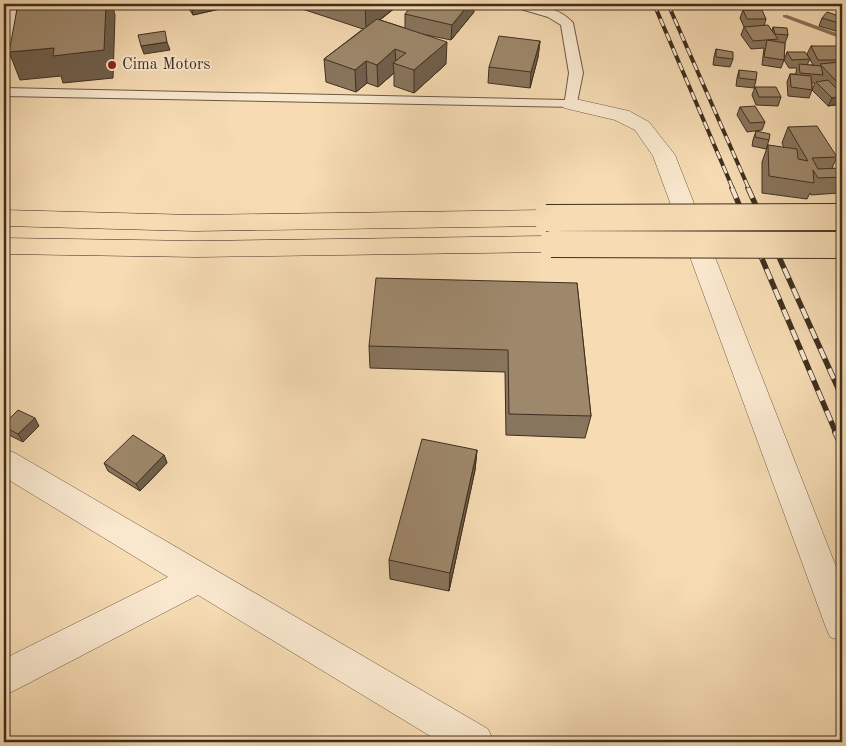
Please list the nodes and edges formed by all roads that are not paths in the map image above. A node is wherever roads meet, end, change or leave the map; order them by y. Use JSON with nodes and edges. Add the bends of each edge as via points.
{"nodes":[{"id":1,"x":11,"y":4,"type":"edge"},
{"id":2,"x":518,"y":4,"type":"edge"},
{"id":3,"x":4,"y":57,"type":"edge"},
{"id":4,"x":4,"y":92,"type":"edge"},
{"id":5,"x":571,"y":104,"type":"junction"},
{"id":6,"x":842,"y":217,"type":"edge"},
{"id":7,"x":4,"y":218,"type":"edge"},
{"id":8,"x":842,"y":245,"type":"edge"},
{"id":9,"x":4,"y":246,"type":"edge"},
{"id":10,"x":4,"y":462,"type":"edge"},
{"id":11,"x":199,"y":578,"type":"junction"},
{"id":12,"x":842,"y":625,"type":"edge"},
{"id":13,"x":4,"y":678,"type":"edge"},
{"id":14,"x":475,"y":742,"type":"edge"}],
"edges":[{"from":1,"to":3,"type":"lane"},
{"from":2,"to":5,"type":"lane","via":[[552,14],[567,23],[576,73]]},
{"from":4,"to":5,"type":"lane"},
{"from":5,"to":12,"type":"street","via":[[622,115],[642,126],[664,155]]},
{"from":6,"to":7,"type":"highway","bridge":true,"via":[[194,222]]},
{"from":8,"to":9,"type":"highway","bridge":true,"via":[[551,244],[197,249]]},
{"from":10,"to":11,"type":"street"},
{"from":11,"to":13,"type":"street"},
{"from":11,"to":14,"type":"street"}]}
